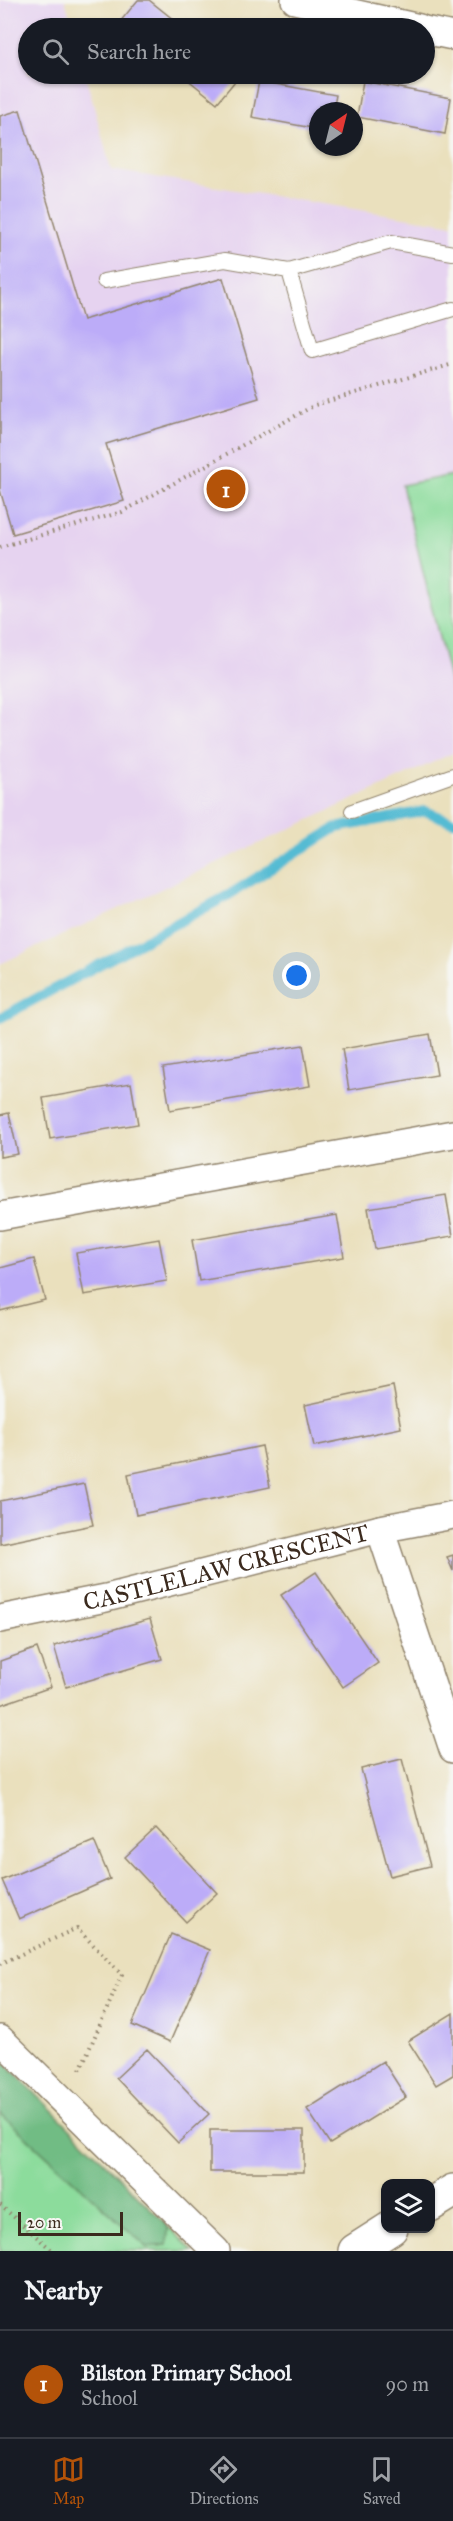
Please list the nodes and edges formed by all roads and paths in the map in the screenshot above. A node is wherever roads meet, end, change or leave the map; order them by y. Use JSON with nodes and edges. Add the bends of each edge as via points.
{"nodes":[{"id":1,"x":295,"y":0,"type":"edge"},
{"id":2,"x":374,"y":18,"type":"edge"},
{"id":3,"x":435,"y":32,"type":"edge"},
{"id":4,"x":453,"y":36,"type":"edge"},
{"id":5,"x":453,"y":253,"type":"edge"},
{"id":6,"x":289,"y":272,"type":"junction"},
{"id":7,"x":104,"y":281,"type":"dead end"},
{"id":8,"x":453,"y":309,"type":"edge"},
{"id":9,"x":453,"y":364,"type":"edge"},
{"id":10,"x":0,"y":547,"type":"edge"},
{"id":11,"x":453,"y":775,"type":"edge"},
{"id":12,"x":352,"y":811,"type":"dead end"},
{"id":13,"x":453,"y":1134,"type":"edge"},
{"id":14,"x":0,"y":1216,"type":"edge"},
{"id":15,"x":453,"y":1515,"type":"edge"},
{"id":16,"x":380,"y":1529,"type":"junction"},
{"id":17,"x":0,"y":1619,"type":"edge"},
{"id":18,"x":453,"y":1749,"type":"edge"},
{"id":19,"x":0,"y":1964,"type":"edge"},
{"id":20,"x":0,"y":2039,"type":"edge"},
{"id":21,"x":66,"y":2103,"type":"junction"},
{"id":22,"x":453,"y":2191,"type":"edge"},
{"id":23,"x":435,"y":2202,"type":"edge"},
{"id":24,"x":0,"y":2205,"type":"edge"},
{"id":25,"x":385,"y":2233,"type":"edge"},
{"id":26,"x":53,"y":2251,"type":"edge"},
{"id":27,"x":216,"y":2251,"type":"edge"},
{"id":28,"x":355,"y":2251,"type":"edge"}],
"edges":[{"from":1,"to":2,"type":"street"},
{"from":3,"to":4,"type":"street"},
{"from":5,"to":6,"type":"lane","via":[[391,242]]},
{"from":6,"to":7,"type":"lane","via":[[225,261]]},
{"from":6,"to":8,"type":"lane","via":[[312,351]]},
{"from":9,"to":10,"type":"path","via":[[315,405],[122,512]]},
{"from":11,"to":12,"type":"lane"},
{"from":13,"to":14,"type":"street"},
{"from":15,"to":16,"type":"street","name":"CASTLELAW CRESCENT"},
{"from":16,"to":17,"type":"street","name":"CASTLELAW CRESCENT","via":[[106,1598]]},
{"from":16,"to":18,"type":"street"},
{"from":19,"to":21,"type":"path","via":[[77,1928],[122,1975]]},
{"from":20,"to":21,"type":"street"},
{"from":21,"to":27,"type":"street"},
{"from":22,"to":23,"type":"main road"},
{"from":24,"to":26,"type":"path"},
{"from":25,"to":28,"type":"main road"}]}
